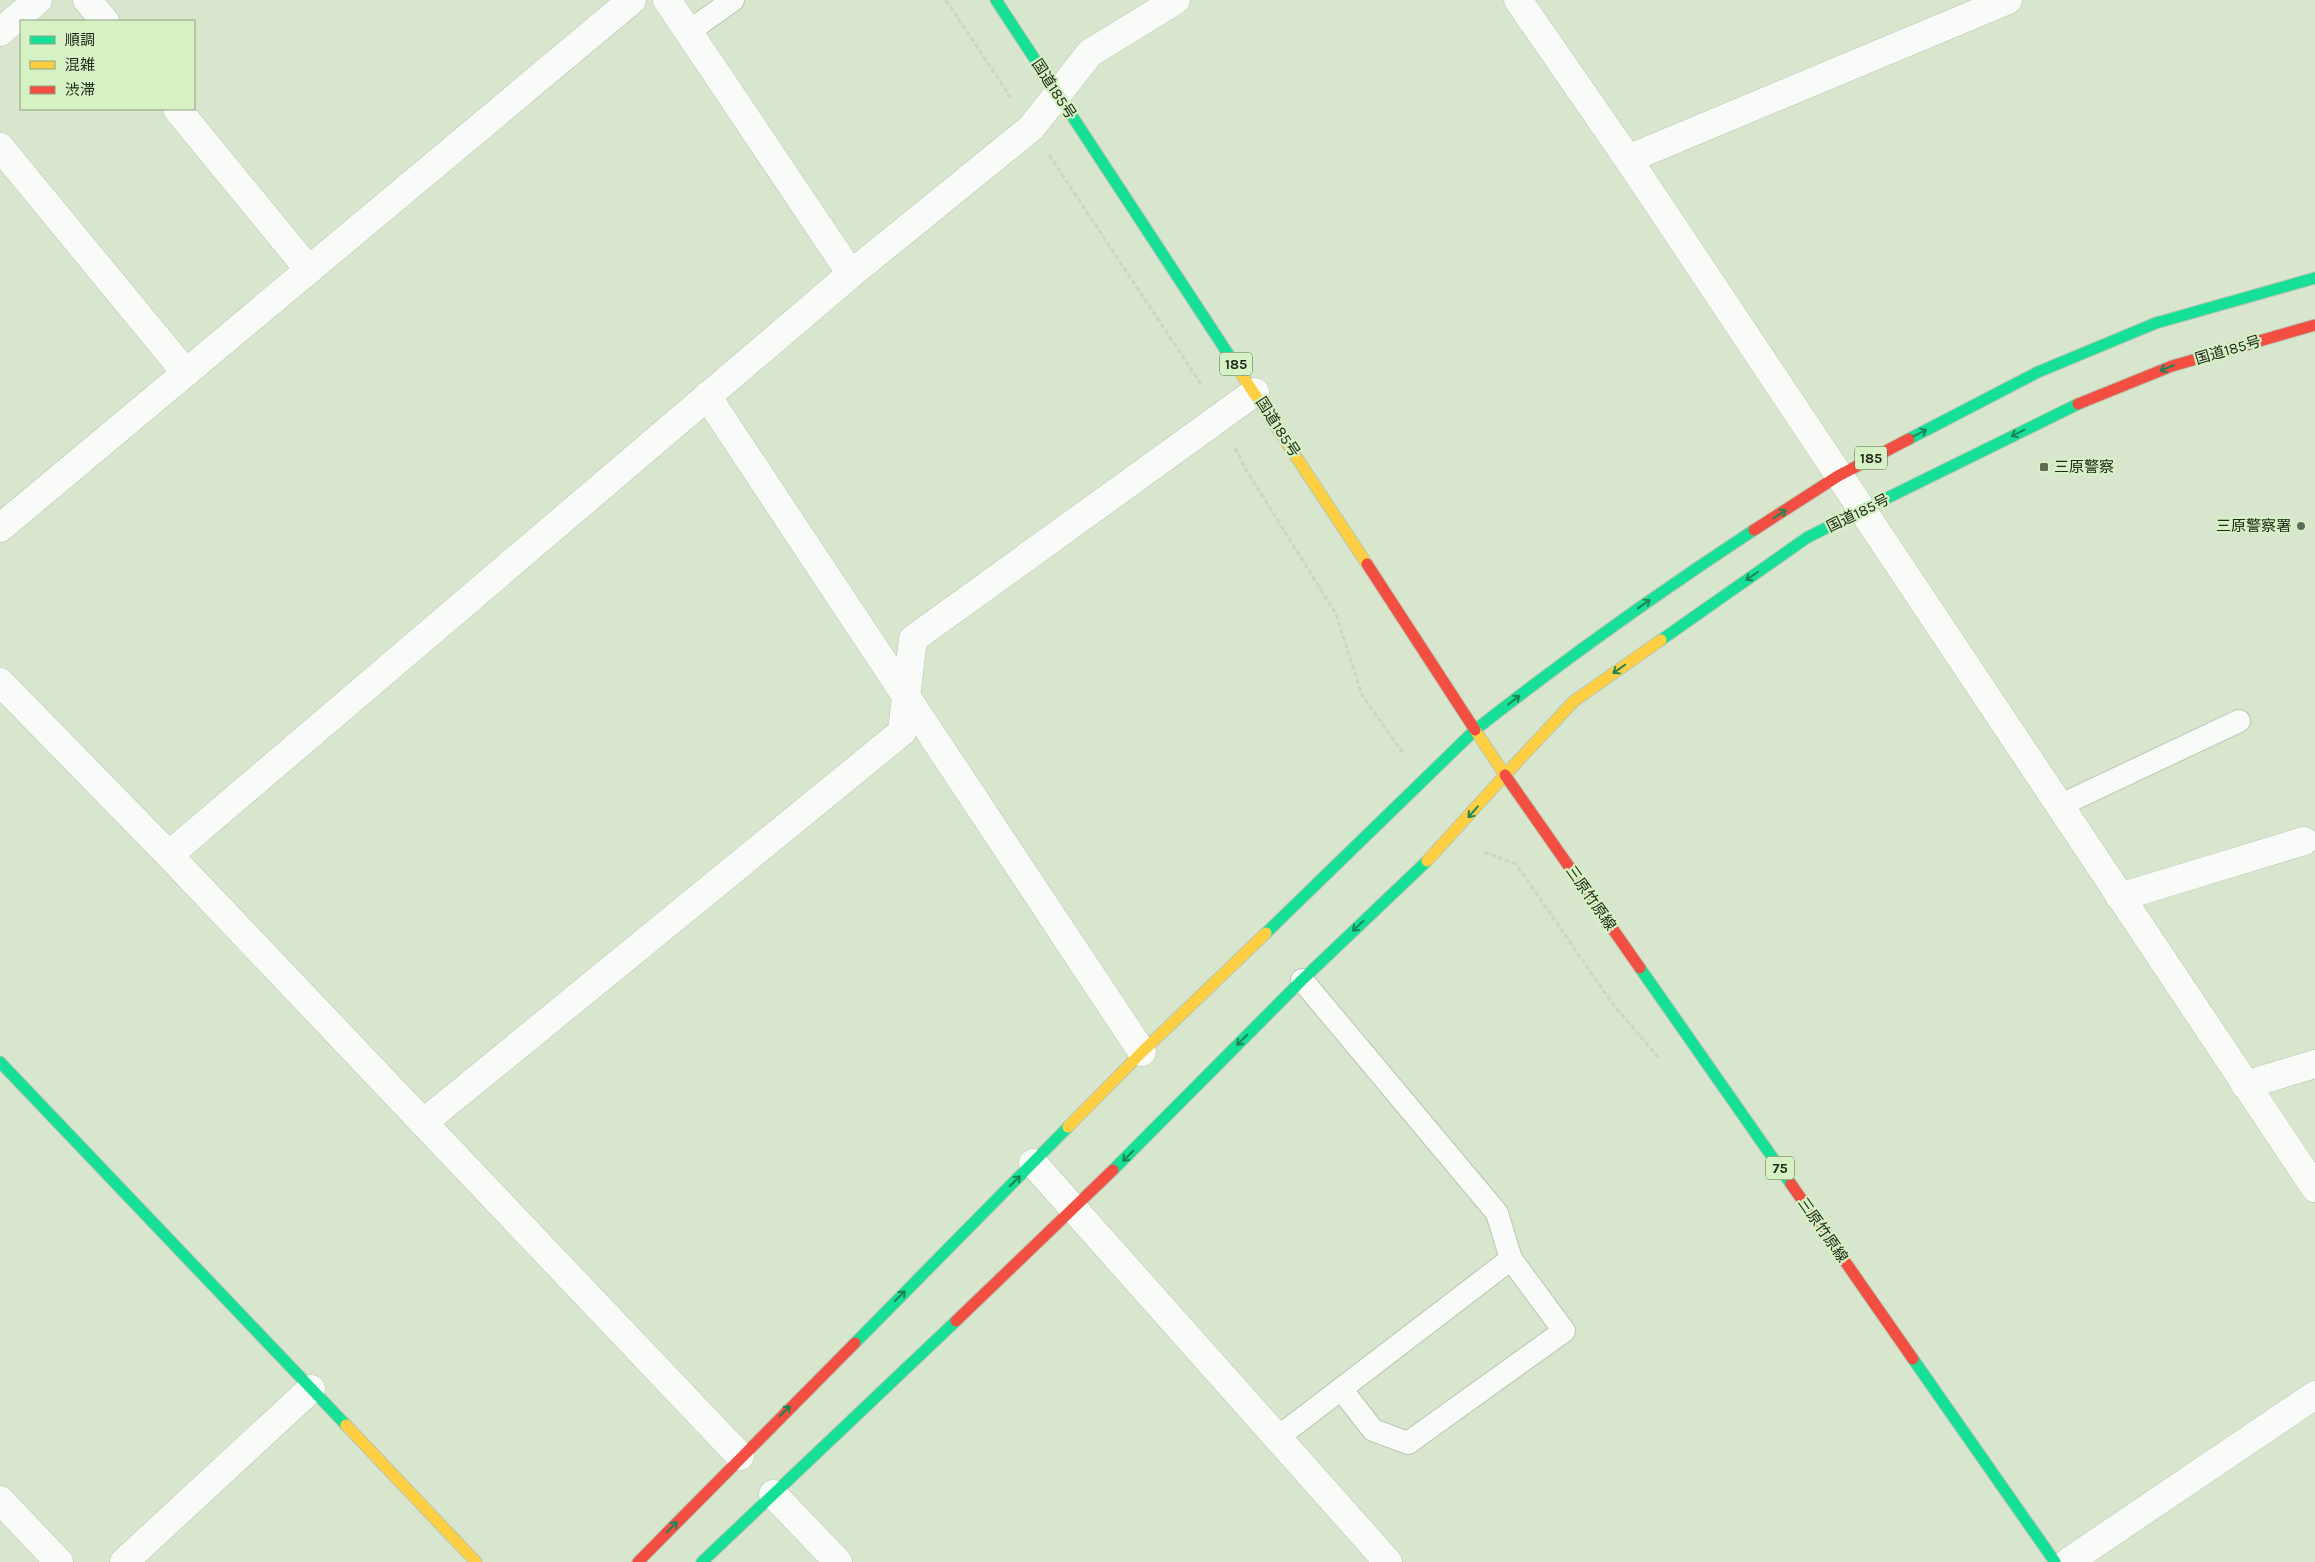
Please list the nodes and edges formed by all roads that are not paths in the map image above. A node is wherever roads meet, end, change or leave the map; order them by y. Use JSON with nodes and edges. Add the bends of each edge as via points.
{"nodes":[{"id":1,"x":38,"y":0,"type":"edge"},
{"id":2,"x":87,"y":0,"type":"edge"},
{"id":3,"x":632,"y":0,"type":"edge"},
{"id":4,"x":667,"y":0,"type":"edge"},
{"id":5,"x":733,"y":0,"type":"edge"},
{"id":6,"x":996,"y":0,"type":"edge"},
{"id":7,"x":1176,"y":0,"type":"edge"},
{"id":8,"x":1518,"y":0,"type":"edge"},
{"id":9,"x":2008,"y":0,"type":"edge"},
{"id":10,"x":104,"y":20,"type":"edge"},
{"id":11,"x":0,"y":32,"type":"edge"},
{"id":12,"x":688,"y":32,"type":"junction"},
{"id":13,"x":1057,"y":93,"type":"junction"},
{"id":14,"x":178,"y":110,"type":"edge"},
{"id":15,"x":0,"y":148,"type":"edge"},
{"id":16,"x":1628,"y":159,"type":"junction"},
{"id":17,"x":310,"y":270,"type":"junction"},
{"id":18,"x":851,"y":274,"type":"junction"},
{"id":19,"x":2315,"y":278,"type":"edge"},
{"id":20,"x":2315,"y":325,"type":"edge"},
{"id":21,"x":186,"y":373,"type":"junction"},
{"id":22,"x":1255,"y":392,"type":"junction"},
{"id":23,"x":707,"y":396,"type":"junction"},
{"id":24,"x":1838,"y":476,"type":"junction"},
{"id":25,"x":1862,"y":510,"type":"junction"},
{"id":26,"x":0,"y":528,"type":"edge"},
{"id":27,"x":0,"y":682,"type":"edge"},
{"id":28,"x":906,"y":693,"type":"junction"},
{"id":29,"x":2239,"y":721,"type":"dead end"},
{"id":30,"x":1475,"y":730,"type":"junction"},
{"id":31,"x":1505,"y":775,"type":"junction"},
{"id":32,"x":2059,"y":806,"type":"junction"},
{"id":33,"x":2304,"y":841,"type":"dead end"},
{"id":34,"x":169,"y":855,"type":"junction"},
{"id":35,"x":2120,"y":897,"type":"junction"},
{"id":36,"x":1302,"y":980,"type":"junction"},
{"id":37,"x":1142,"y":1052,"type":"junction"},
{"id":38,"x":0,"y":1062,"type":"edge"},
{"id":39,"x":2315,"y":1064,"type":"edge"},
{"id":40,"x":2245,"y":1085,"type":"junction"},
{"id":41,"x":423,"y":1123,"type":"junction"},
{"id":42,"x":1033,"y":1163,"type":"junction"},
{"id":43,"x":2315,"y":1188,"type":"edge"},
{"id":44,"x":1074,"y":1209,"type":"junction"},
{"id":45,"x":1511,"y":1259,"type":"junction"},
{"id":46,"x":311,"y":1389,"type":"junction"},
{"id":47,"x":1341,"y":1389,"type":"junction"},
{"id":48,"x":2315,"y":1395,"type":"edge"},
{"id":49,"x":1277,"y":1438,"type":"junction"},
{"id":50,"x":740,"y":1456,"type":"junction"},
{"id":51,"x":773,"y":1494,"type":"junction"},
{"id":52,"x":0,"y":1500,"type":"edge"},
{"id":53,"x":59,"y":1562,"type":"edge"},
{"id":54,"x":124,"y":1562,"type":"edge"},
{"id":55,"x":476,"y":1562,"type":"edge"},
{"id":56,"x":638,"y":1562,"type":"edge"},
{"id":57,"x":702,"y":1562,"type":"edge"},
{"id":58,"x":838,"y":1562,"type":"edge"},
{"id":59,"x":1388,"y":1562,"type":"edge"},
{"id":60,"x":2055,"y":1562,"type":"edge"},
{"id":61,"x":2068,"y":1562,"type":"edge"}],
"edges":[{"from":1,"to":11,"type":"street"},
{"from":2,"to":10,"type":"street"},
{"from":3,"to":17,"type":"street"},
{"from":4,"to":12,"type":"street"},
{"from":5,"to":12,"type":"lane"},
{"from":6,"to":13,"type":"main road","name":"国道185号","number":"185"},
{"from":7,"to":13,"type":"street","via":[[1090,54]]},
{"from":8,"to":16,"type":"street"},
{"from":9,"to":16,"type":"street"},
{"from":12,"to":18,"type":"street"},
{"from":13,"to":18,"type":"street","via":[[1031,128]]},
{"from":13,"to":22,"type":"main road","name":"国道185号","number":"185"},
{"from":14,"to":17,"type":"street"},
{"from":15,"to":21,"type":"street"},
{"from":16,"to":24,"type":"street"},
{"from":17,"to":21,"type":"street"},
{"from":18,"to":23,"type":"street"},
{"from":24,"to":19,"type":"main road","number":"185","one_way":true,"via":[[2038,372],[2156,323]]},
{"from":20,"to":25,"type":"main road","name":"国道185号","one_way":true,"via":[[2154,373],[2057,413]]},
{"from":21,"to":26,"type":"street"},
{"from":22,"to":28,"type":"street","via":[[913,639]]},
{"from":22,"to":30,"type":"main road","name":"国道185号","number":"185"},
{"from":23,"to":28,"type":"street"},
{"from":23,"to":34,"type":"street"},
{"from":24,"to":25,"type":"street"},
{"from":30,"to":24,"type":"main road","number":"185","one_way":true,"via":[[1553,669],[1684,576]]},
{"from":25,"to":31,"type":"main road","name":"国道185号","one_way":true,"via":[[1808,537],[1574,701]]},
{"from":25,"to":32,"type":"street"},
{"from":27,"to":34,"type":"street"},
{"from":28,"to":37,"type":"street"},
{"from":28,"to":41,"type":"street","via":[[902,732]]},
{"from":29,"to":32,"type":"lane"},
{"from":30,"to":31,"type":"main road","name":"国道185号","number":"185"},
{"from":30,"to":37,"type":"main road"},
{"from":31,"to":36,"type":"main road","one_way":true,"via":[[1443,846]]},
{"from":31,"to":60,"type":"main road","name":"三原竹原線","number":"75"},
{"from":32,"to":35,"type":"street"},
{"from":33,"to":35,"type":"street"},
{"from":34,"to":41,"type":"street"},
{"from":35,"to":40,"type":"street"},
{"from":36,"to":44,"type":"main road","one_way":true},
{"from":36,"to":45,"type":"lane","via":[[1497,1213]]},
{"from":37,"to":42,"type":"main road"},
{"from":38,"to":46,"type":"main road"},
{"from":39,"to":40,"type":"street"},
{"from":40,"to":43,"type":"street"},
{"from":41,"to":50,"type":"street"},
{"from":42,"to":44,"type":"street"},
{"from":50,"to":42,"type":"main road","one_way":true},
{"from":44,"to":49,"type":"street"},
{"from":44,"to":51,"type":"main road"},
{"from":45,"to":47,"type":"lane"},
{"from":45,"to":47,"type":"lane","via":[[1564,1331],[1408,1444],[1374,1430]]},
{"from":46,"to":54,"type":"street"},
{"from":46,"to":55,"type":"main road"},
{"from":47,"to":49,"type":"lane"},
{"from":48,"to":61,"type":"street"},
{"from":49,"to":59,"type":"street"},
{"from":56,"to":50,"type":"main road","one_way":true},
{"from":51,"to":57,"type":"main road"},
{"from":51,"to":58,"type":"street"},
{"from":52,"to":53,"type":"street"}]}
